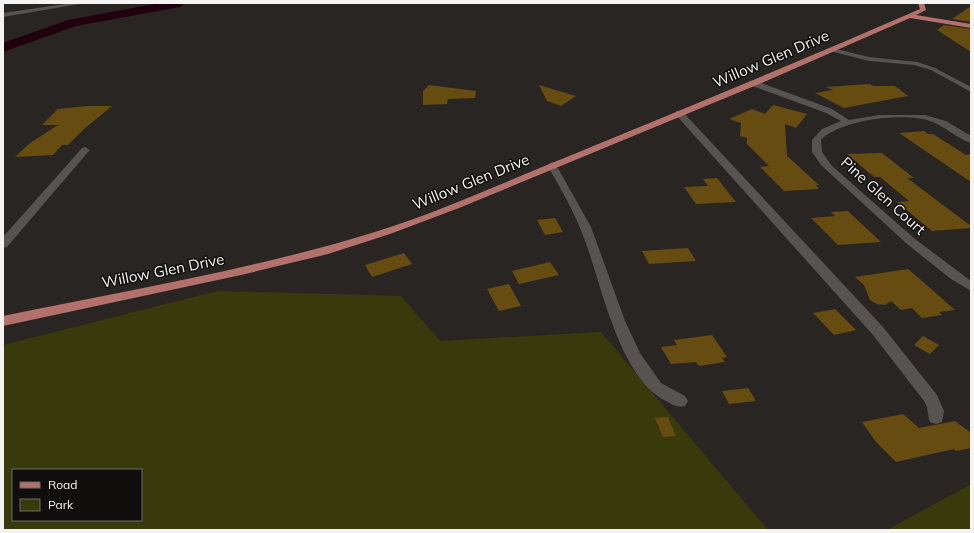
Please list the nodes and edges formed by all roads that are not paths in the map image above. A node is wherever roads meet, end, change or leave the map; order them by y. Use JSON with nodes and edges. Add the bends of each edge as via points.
{"nodes":[{"id":1,"x":82,"y":3,"type":"edge"},
{"id":2,"x":921,"y":3,"type":"edge"},
{"id":3,"x":3,"y":15,"type":"edge"},
{"id":4,"x":910,"y":16,"type":"junction"},
{"id":5,"x":971,"y":26,"type":"edge"},
{"id":6,"x":832,"y":50,"type":"junction"},
{"id":7,"x":753,"y":83,"type":"junction"},
{"id":8,"x":971,"y":90,"type":"edge"},
{"id":9,"x":679,"y":113,"type":"junction"},
{"id":10,"x":846,"y":121,"type":"junction"},
{"id":11,"x":971,"y":140,"type":"edge"},
{"id":12,"x":84,"y":150,"type":"dead end"},
{"id":13,"x":552,"y":165,"type":"junction"},
{"id":14,"x":3,"y":244,"type":"edge"},
{"id":15,"x":971,"y":288,"type":"edge"},
{"id":16,"x":3,"y":321,"type":"edge"},
{"id":17,"x":680,"y":401,"type":"dead end"},
{"id":18,"x":936,"y":417,"type":"dead end"}],
"edges":[{"from":1,"to":3,"type":"street"},
{"from":2,"to":4,"type":"main road","name":"Willow Glen Drive","via":[[923,10]]},
{"from":4,"to":5,"type":"main road"},
{"from":4,"to":6,"type":"main road","name":"Willow Glen Drive"},
{"from":6,"to":7,"type":"main road","name":"Willow Glen Drive"},
{"from":6,"to":8,"type":"street","via":[[869,60],[915,63]]},
{"from":7,"to":9,"type":"main road","name":"Willow Glen Drive"},
{"from":7,"to":10,"type":"street","via":[[829,111]]},
{"from":9,"to":13,"type":"main road","name":"Willow Glen Drive"},
{"from":9,"to":18,"type":"street","via":[[878,332],[935,404]]},
{"from":10,"to":11,"type":"street","via":[[914,116],[943,123]]},
{"from":10,"to":15,"type":"street","name":"Pine Glen Court","via":[[834,125],[818,136],[815,146],[824,162],[894,228]]},
{"from":12,"to":14,"type":"street"},
{"from":13,"to":16,"type":"main road","name":"Willow Glen Drive","via":[[400,227],[324,251]]},
{"from":13,"to":17,"type":"street","via":[[594,248],[618,317],[638,362],[657,388]]}]}
